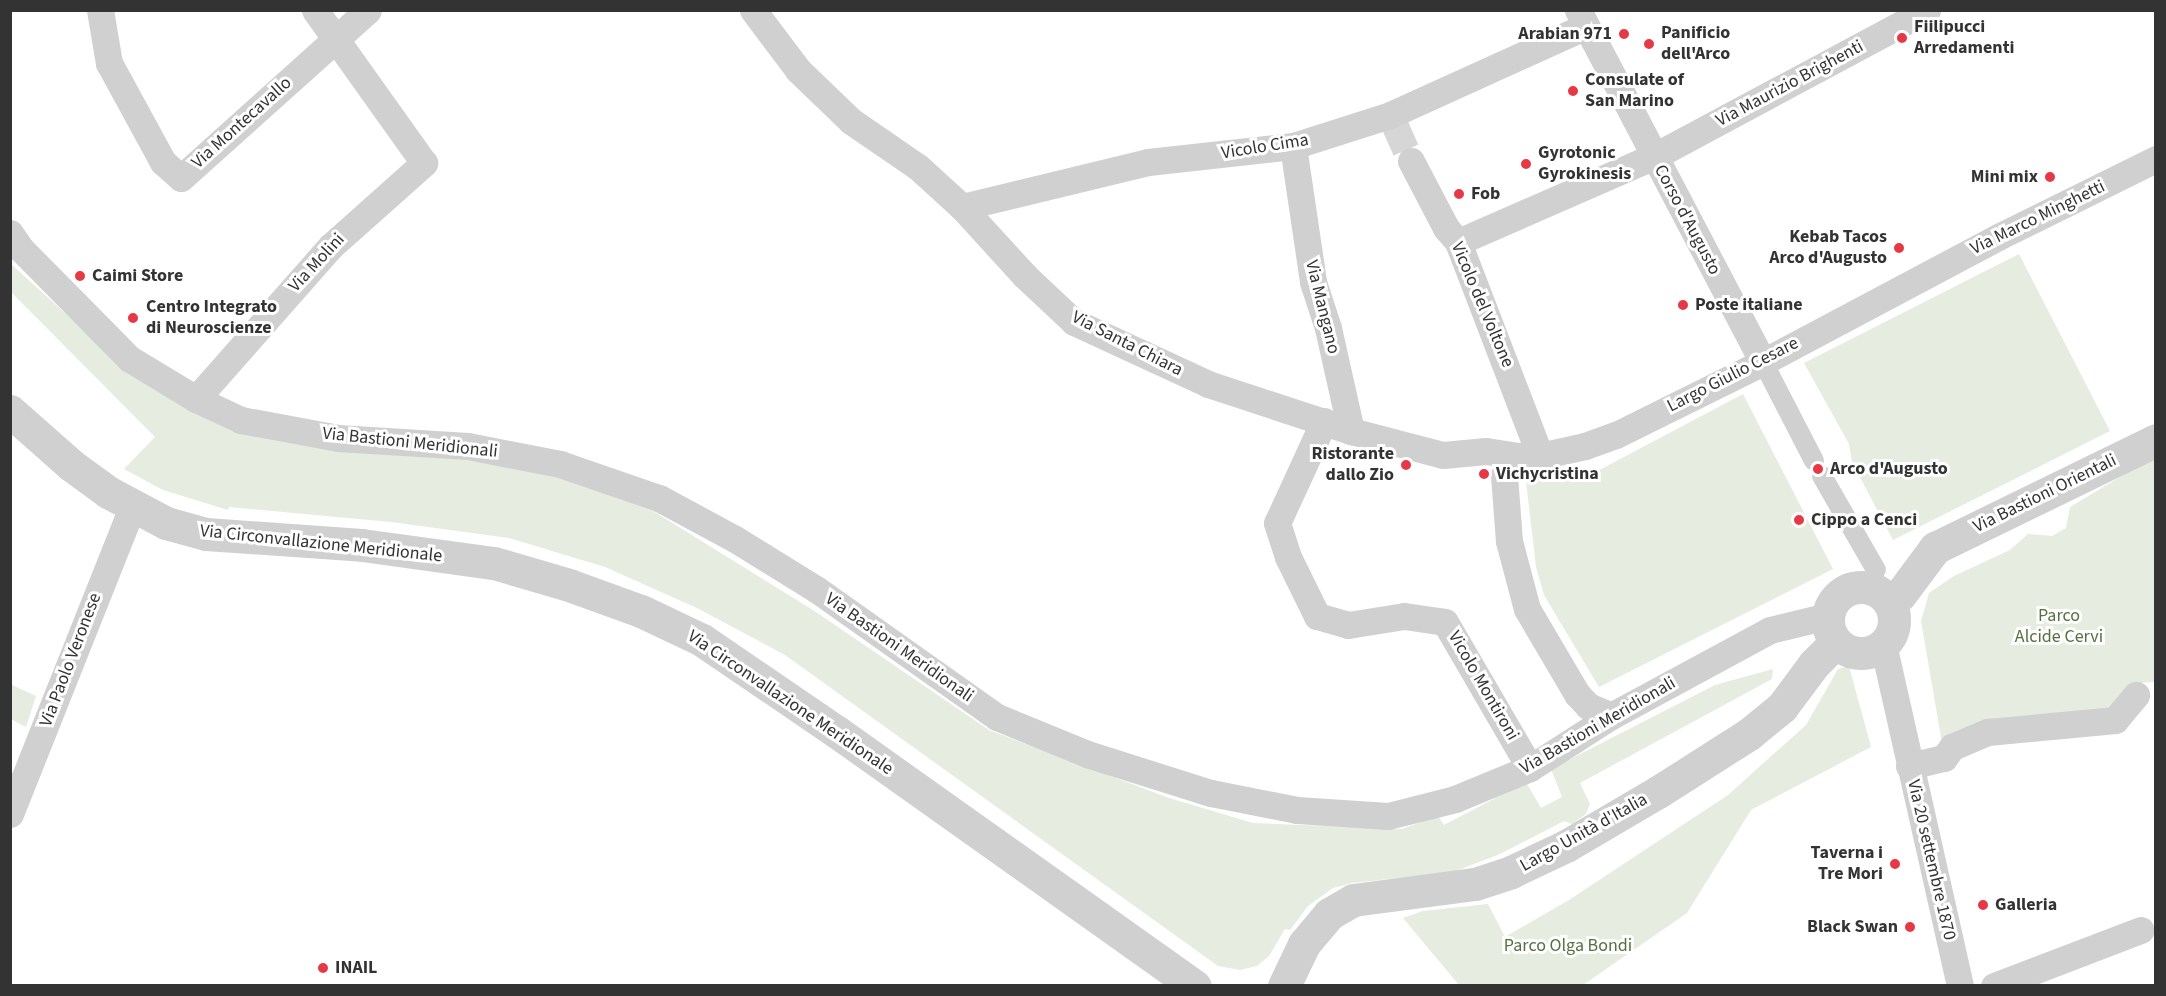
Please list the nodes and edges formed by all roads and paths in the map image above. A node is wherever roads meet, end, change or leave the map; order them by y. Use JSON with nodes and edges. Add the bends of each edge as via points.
{"nodes":[{"id":1,"x":100,"y":10,"type":"edge"},
{"id":2,"x":315,"y":10,"type":"edge"},
{"id":3,"x":368,"y":10,"type":"edge"},
{"id":4,"x":753,"y":10,"type":"edge"},
{"id":5,"x":1927,"y":10,"type":"edge"},
{"id":6,"x":1583,"y":15,"type":"edge"},
{"id":7,"x":336,"y":37,"type":"junction"},
{"id":8,"x":1293,"y":146,"type":"junction"},
{"id":9,"x":1653,"y":157,"type":"junction"},
{"id":10,"x":2156,"y":159,"type":"edge"},
{"id":11,"x":1411,"y":161,"type":"tunnel mouth"},
{"id":12,"x":962,"y":207,"type":"junction"},
{"id":13,"x":10,"y":233,"type":"edge"},
{"id":14,"x":1458,"y":242,"type":"junction"},
{"id":15,"x":1920,"y":278,"type":"joint"},
{"id":16,"x":1763,"y":362,"type":"junction"},
{"id":17,"x":196,"y":399,"type":"junction"},
{"id":18,"x":10,"y":411,"type":"edge"},
{"id":19,"x":1324,"y":421,"type":"junction"},
{"id":20,"x":1351,"y":431,"type":"junction"},
{"id":21,"x":2156,"y":440,"type":"edge"},
{"id":22,"x":1530,"y":456,"type":"junction"},
{"id":23,"x":132,"y":507,"type":"junction"},
{"id":24,"x":1876,"y":570,"type":"dead end"},
{"id":25,"x":1888,"y":601,"type":"junction"},
{"id":26,"x":1832,"y":629,"type":"junction"},
{"id":27,"x":1883,"y":644,"type":"junction"},
{"id":28,"x":2136,"y":695,"type":"dead end"},
{"id":29,"x":1611,"y":717,"type":"junction"},
{"id":30,"x":1909,"y":766,"type":"junction"},
{"id":31,"x":1530,"y":768,"type":"junction"},
{"id":32,"x":10,"y":814,"type":"edge"},
{"id":33,"x":2140,"y":930,"type":"dead end"},
{"id":34,"x":1195,"y":986,"type":"edge"},
{"id":35,"x":1284,"y":986,"type":"edge"},
{"id":36,"x":1960,"y":986,"type":"edge"},
{"id":37,"x":1995,"y":986,"type":"edge"}],
"edges":[{"from":1,"to":7,"type":"street","name":"Via Montecavallo","via":[[109,63],[163,162],[181,178]]},
{"from":2,"to":7,"type":"street"},
{"from":3,"to":7,"type":"street"},
{"from":4,"to":12,"type":"street","name":"Via Santa Chiara","via":[[798,70],[851,121],[918,167]]},
{"from":5,"to":9,"type":"street","name":"Via Maurizio Brighenti"},
{"from":6,"to":8,"type":"street","name":"Vicolo Cima","via":[[1393,120]]},
{"from":6,"to":9,"type":"street","name":"Corso d'Augusto"},
{"from":7,"to":17,"type":"street","name":"Via Molini","via":[[424,163],[331,246]]},
{"from":8,"to":12,"type":"street","name":"Vicolo Cima","via":[[1148,162]]},
{"from":8,"to":20,"type":"street","name":"Via Mangano","via":[[1313,282],[1328,328]]},
{"from":9,"to":14,"type":"street","name":"Via Maurizio Brighenti"},
{"from":9,"to":16,"type":"street","name":"Corso d'Augusto"},
{"from":10,"to":15,"type":"street","name":"Via Marco Minghetti"},
{"from":11,"to":14,"type":"street","name":"Vicolo del Voltone","via":[[1446,228]]},
{"from":12,"to":19,"type":"street","name":"Via Santa Chiara","via":[[1024,275],[1074,322],[1208,384]]},
{"from":13,"to":17,"type":"street","name":"Via Bastioni Meridionali","via":[[20,248],[130,359]]},
{"from":14,"to":22,"type":"street","name":"Vicolo del Voltone"},
{"from":15,"to":16,"type":"street","name":"Largo Giulio Cesare"},
{"from":16,"to":22,"type":"street","name":"Largo Giulio Cesare","via":[[1616,435],[1585,446]]},
{"from":16,"to":24,"type":"street","name":"Corso d'Augusto"},
{"from":17,"to":31,"type":"street","name":"Via Bastioni Meridionali","via":[[242,420],[338,438],[468,446],[560,464],[659,498],[816,589],[997,717],[1087,754],[1211,793],[1297,810],[1388,816],[1455,799]]},
{"from":18,"to":23,"type":"street","name":"Via Circonvallazione Meridionale","via":[[71,465]]},
{"from":19,"to":20,"type":"street","name":"Via Santa Chiara"},
{"from":19,"to":31,"type":"street","name":"Vicolo Montironi","via":[[1277,523],[1317,616],[1348,625],[1404,616],[1444,622]]},
{"from":20,"to":22,"type":"street","name":"Via Santa Chiara","via":[[1443,455],[1486,451]]},
{"from":21,"to":25,"type":"street","name":"Via Bastioni Orientali","via":[[1935,549],[1900,595]]},
{"from":22,"to":29,"type":"street","via":[[1504,475],[1509,541],[1527,609],[1577,694],[1588,706]]},
{"from":23,"to":32,"type":"street","name":"Via Paolo Veronese"},
{"from":23,"to":34,"type":"street","name":"Via Circonvallazione Meridionale","via":[[166,523],[206,534],[362,545],[494,563],[641,611],[702,640]]},
{"from":25,"to":26,"type":"street","via":[[1865,587],[1848,589],[1834,600]]},
{"from":25,"to":27,"type":"street","via":[[1894,623]]},
{"from":26,"to":27,"type":"street","via":[[1843,647],[1859,653]]},
{"from":26,"to":29,"type":"street","name":"Via Bastioni Meridionali","via":[[1770,630]]},
{"from":26,"to":35,"type":"street","name":"Largo Unità d'Italia","via":[[1814,664],[1782,707],[1749,734],[1566,846],[1511,872],[1475,884],[1353,900],[1313,929]]},
{"from":27,"to":30,"type":"street"},
{"from":28,"to":30,"type":"street","name":"Via 20 settembre 1870","via":[[2115,720],[1988,732],[1952,747],[1944,758]]},
{"from":29,"to":31,"type":"street","name":"Via Bastioni Meridionali"},
{"from":30,"to":36,"type":"street","name":"Via 20 settembre 1870"},
{"from":33,"to":37,"type":"street"}]}
